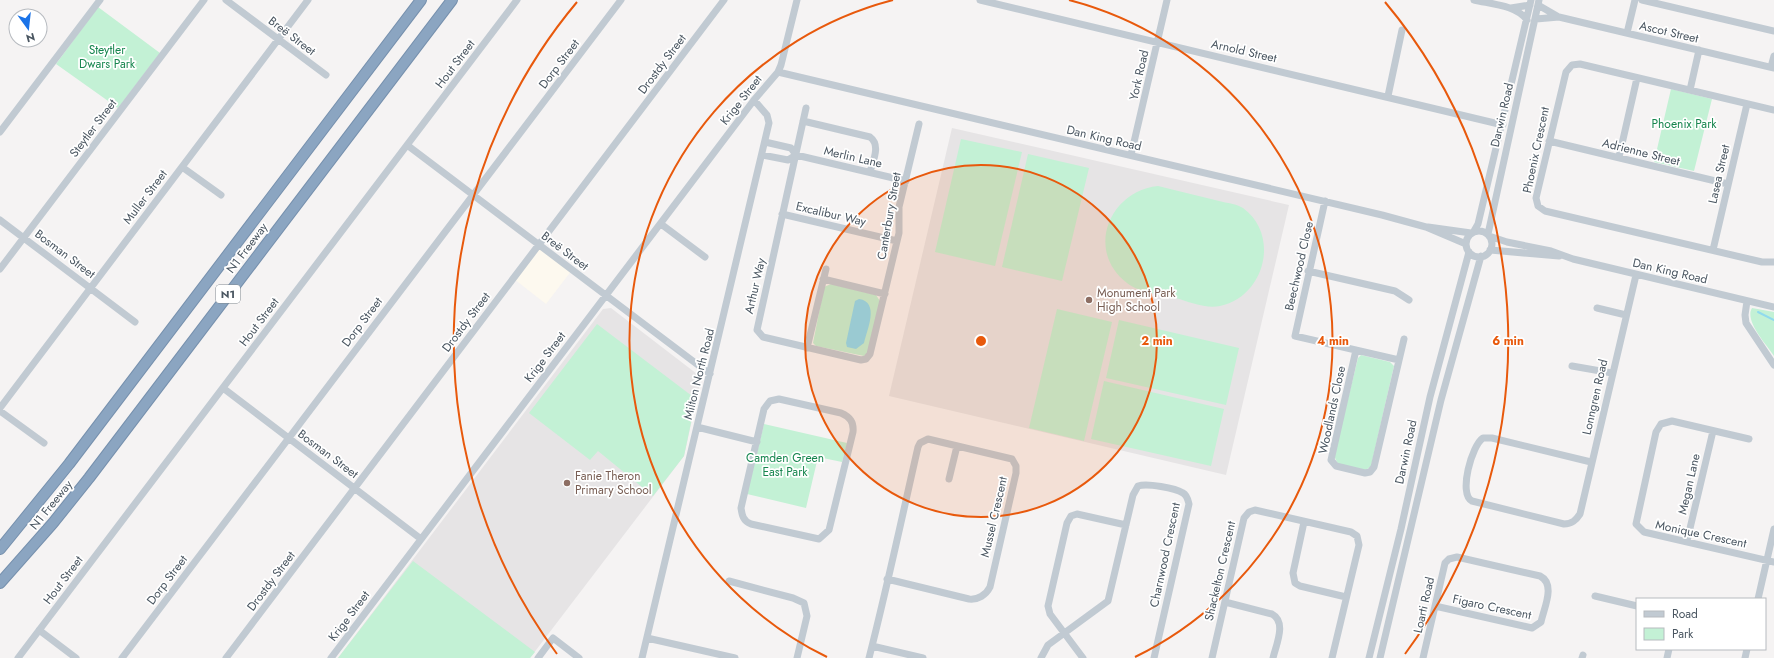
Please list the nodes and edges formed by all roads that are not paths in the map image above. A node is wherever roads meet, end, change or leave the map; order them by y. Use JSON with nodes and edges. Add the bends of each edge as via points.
{"nodes":[{"id":1,"x":100,"y":0,"type":"edge"},
{"id":2,"x":204,"y":0,"type":"edge"},
{"id":3,"x":226,"y":0,"type":"edge"},
{"id":4,"x":308,"y":0,"type":"edge"},
{"id":5,"x":421,"y":0,"type":"edge"},
{"id":6,"x":452,"y":0,"type":"edge"},
{"id":7,"x":517,"y":0,"type":"edge"},
{"id":8,"x":621,"y":0,"type":"edge"},
{"id":9,"x":724,"y":0,"type":"edge"},
{"id":10,"x":797,"y":0,"type":"edge"},
{"id":11,"x":980,"y":0,"type":"edge"},
{"id":12,"x":1167,"y":0,"type":"edge"},
{"id":13,"x":1474,"y":0,"type":"edge"},
{"id":14,"x":1635,"y":0,"type":"edge"},
{"id":15,"x":1642,"y":0,"type":"edge"},
{"id":16,"x":1531,"y":2,"type":"edge"},
{"id":17,"x":1539,"y":2,"type":"edge"},
{"id":18,"x":1509,"y":8,"type":"junction"},
{"id":19,"x":1559,"y":17,"type":"junction"},
{"id":20,"x":1536,"y":19,"type":"junction"},
{"id":21,"x":1527,"y":20,"type":"junction"},
{"id":22,"x":1402,"y":30,"type":"dead end"},
{"id":23,"x":1774,"y":31,"type":"edge"},
{"id":24,"x":1627,"y":33,"type":"junction"},
{"id":25,"x":278,"y":40,"type":"junction"},
{"id":26,"x":1157,"y":42,"type":"junction"},
{"id":27,"x":1699,"y":50,"type":"junction"},
{"id":28,"x":1774,"y":56,"type":"edge"},
{"id":29,"x":1773,"y":67,"type":"edge"},
{"id":30,"x":778,"y":72,"type":"junction"},
{"id":31,"x":326,"y":75,"type":"dead end"},
{"id":32,"x":1637,"y":78,"type":"junction"},
{"id":33,"x":1690,"y":90,"type":"junction"},
{"id":34,"x":1388,"y":96,"type":"junction"},
{"id":35,"x":754,"y":100,"type":"junction"},
{"id":36,"x":1747,"y":104,"type":"junction"},
{"id":37,"x":806,"y":108,"type":"dead end"},
{"id":38,"x":1774,"y":110,"type":"edge"},
{"id":39,"x":803,"y":121,"type":"junction"},
{"id":40,"x":919,"y":124,"type":"dead end"},
{"id":41,"x":1503,"y":125,"type":"junction"},
{"id":42,"x":0,"y":132,"type":"edge"},
{"id":43,"x":765,"y":142,"type":"junction"},
{"id":44,"x":1549,"y":142,"type":"junction"},
{"id":45,"x":407,"y":145,"type":"junction"},
{"id":46,"x":762,"y":155,"type":"junction"},
{"id":47,"x":796,"y":155,"type":"junction"},
{"id":48,"x":1131,"y":155,"type":"junction"},
{"id":49,"x":1619,"y":157,"type":"junction"},
{"id":50,"x":182,"y":167,"type":"junction"},
{"id":51,"x":870,"y":172,"type":"junction"},
{"id":52,"x":906,"y":181,"type":"junction"},
{"id":53,"x":1728,"y":184,"type":"junction"},
{"id":54,"x":221,"y":195,"type":"dead end"},
{"id":55,"x":473,"y":195,"type":"junction"},
{"id":56,"x":1325,"y":202,"type":"junction"},
{"id":57,"x":782,"y":214,"type":"junction"},
{"id":58,"x":0,"y":220,"type":"edge"},
{"id":59,"x":661,"y":224,"type":"junction"},
{"id":60,"x":1426,"y":227,"type":"junction"},
{"id":61,"x":1472,"y":232,"type":"junction"},
{"id":62,"x":1489,"y":235,"type":"junction"},
{"id":63,"x":24,"y":238,"type":"junction"},
{"id":64,"x":897,"y":241,"type":"junction"},
{"id":65,"x":1466,"y":244,"type":"junction"},
{"id":66,"x":539,"y":245,"type":"junction"},
{"id":67,"x":1490,"y":250,"type":"junction"},
{"id":68,"x":1713,"y":250,"type":"junction"},
{"id":69,"x":1469,"y":252,"type":"junction"},
{"id":70,"x":1481,"y":256,"type":"junction"},
{"id":71,"x":1561,"y":256,"type":"junction"},
{"id":72,"x":705,"y":257,"type":"dead end"},
{"id":73,"x":1774,"y":262,"type":"edge"},
{"id":74,"x":0,"y":269,"type":"edge"},
{"id":75,"x":826,"y":269,"type":"dead end"},
{"id":76,"x":1308,"y":271,"type":"junction"},
{"id":77,"x":1636,"y":275,"type":"junction"},
{"id":78,"x":823,"y":279,"type":"junction"},
{"id":79,"x":91,"y":288,"type":"junction"},
{"id":80,"x":885,"y":294,"type":"junction"},
{"id":81,"x":606,"y":296,"type":"junction"},
{"id":82,"x":1408,"y":300,"type":"dead end"},
{"id":83,"x":1748,"y":301,"type":"junction"},
{"id":84,"x":1774,"y":307,"type":"edge"},
{"id":85,"x":1597,"y":308,"type":"dead end"},
{"id":86,"x":1626,"y":315,"type":"junction"},
{"id":87,"x":135,"y":322,"type":"dead end"},
{"id":88,"x":1404,"y":339,"type":"dead end"},
{"id":89,"x":807,"y":348,"type":"junction"},
{"id":90,"x":1356,"y":350,"type":"junction"},
{"id":91,"x":868,"y":358,"type":"joint"},
{"id":92,"x":1399,"y":360,"type":"junction"},
{"id":93,"x":1774,"y":365,"type":"edge"},
{"id":94,"x":1572,"y":366,"type":"dead end"},
{"id":95,"x":1612,"y":373,"type":"junction"},
{"id":96,"x":710,"y":374,"type":"junction"},
{"id":97,"x":223,"y":388,"type":"junction"},
{"id":98,"x":0,"y":410,"type":"edge"},
{"id":99,"x":697,"y":427,"type":"junction"},
{"id":100,"x":1712,"y":431,"type":"junction"},
{"id":101,"x":288,"y":438,"type":"junction"},
{"id":102,"x":1749,"y":439,"type":"dead end"},
{"id":103,"x":757,"y":442,"type":"junction"},
{"id":104,"x":44,"y":443,"type":"dead end"},
{"id":105,"x":957,"y":446,"type":"junction"},
{"id":106,"x":1591,"y":462,"type":"junction"},
{"id":107,"x":949,"y":479,"type":"dead end"},
{"id":108,"x":355,"y":488,"type":"junction"},
{"id":109,"x":1304,"y":522,"type":"junction"},
{"id":110,"x":1126,"y":525,"type":"junction"},
{"id":111,"x":1774,"y":529,"type":"edge"},
{"id":112,"x":421,"y":539,"type":"junction"},
{"id":113,"x":1687,"y":541,"type":"junction"},
{"id":114,"x":0,"y":549,"type":"edge"},
{"id":115,"x":1449,"y":559,"type":"joint"},
{"id":116,"x":1771,"y":561,"type":"edge"},
{"id":117,"x":888,"y":579,"type":"junction"},
{"id":118,"x":729,"y":582,"type":"dead end"},
{"id":119,"x":0,"y":583,"type":"edge"},
{"id":120,"x":1595,"y":596,"type":"dead end"},
{"id":121,"x":1346,"y":597,"type":"junction"},
{"id":122,"x":1758,"y":598,"type":"edge"},
{"id":123,"x":1225,"y":602,"type":"junction"},
{"id":124,"x":1435,"y":606,"type":"junction"},
{"id":125,"x":1636,"y":606,"type":"edge"},
{"id":126,"x":39,"y":630,"type":"junction"},
{"id":127,"x":1064,"y":633,"type":"junction"},
{"id":128,"x":647,"y":638,"type":"junction"},
{"id":129,"x":872,"y":646,"type":"junction"},
{"id":130,"x":18,"y":658,"type":"edge"},
{"id":131,"x":76,"y":658,"type":"edge"},
{"id":132,"x":122,"y":658,"type":"edge"},
{"id":133,"x":226,"y":658,"type":"edge"},
{"id":134,"x":331,"y":658,"type":"edge"},
{"id":135,"x":538,"y":658,"type":"edge"},
{"id":136,"x":580,"y":658,"type":"edge"},
{"id":137,"x":642,"y":658,"type":"edge"},
{"id":138,"x":735,"y":658,"type":"edge"},
{"id":139,"x":797,"y":658,"type":"edge"},
{"id":140,"x":869,"y":658,"type":"edge"},
{"id":141,"x":923,"y":658,"type":"edge"},
{"id":142,"x":1041,"y":658,"type":"edge"},
{"id":143,"x":1083,"y":658,"type":"edge"},
{"id":144,"x":1154,"y":658,"type":"edge"},
{"id":145,"x":1212,"y":658,"type":"edge"},
{"id":146,"x":1273,"y":658,"type":"edge"},
{"id":147,"x":1332,"y":658,"type":"edge"},
{"id":148,"x":1369,"y":658,"type":"edge"},
{"id":149,"x":1380,"y":658,"type":"edge"},
{"id":150,"x":1425,"y":658,"type":"edge"}],
"edges":[{"from":1,"to":42,"type":"street"},
{"from":2,"to":63,"type":"street","name":"Steytler Street"},
{"from":3,"to":25,"type":"street","name":"Breë Street"},
{"from":4,"to":25,"type":"street","name":"Muller Street"},
{"from":5,"to":114,"type":"highway","name":"N1 Freeway","number":"N1","via":[[69,464]]},
{"from":6,"to":119,"type":"highway","name":"N1 Freeway","number":"N1","via":[[89,478]]},
{"from":7,"to":45,"type":"street","name":"Hout Street"},
{"from":8,"to":55,"type":"street","name":"Dorp Street"},
{"from":9,"to":66,"type":"street","name":"Drostdy Street"},
{"from":10,"to":30,"type":"street"},
{"from":11,"to":26,"type":"street","name":"Arnold Street"},
{"from":12,"to":26,"type":"street","name":"York Road"},
{"from":13,"to":18,"type":"street"},
{"from":14,"to":24,"type":"street"},
{"from":15,"to":23,"type":"street"},
{"from":16,"to":18,"type":"street"},
{"from":16,"to":21,"type":"street","name":"Darwin Road"},
{"from":17,"to":19,"type":"street","name":"Ascot Street"},
{"from":17,"to":20,"type":"street","name":"Darwin Road"},
{"from":18,"to":21,"type":"street"},
{"from":19,"to":20,"type":"street","name":"Ascot Street"},
{"from":19,"to":24,"type":"street","name":"Ascot Street"},
{"from":20,"to":62,"type":"street","name":"Darwin Road"},
{"from":21,"to":41,"type":"street","name":"Darwin Road"},
{"from":22,"to":34,"type":"street"},
{"from":24,"to":27,"type":"street","name":"Ascot Street"},
{"from":25,"to":31,"type":"street","name":"Breë Street"},
{"from":25,"to":50,"type":"street","name":"Muller Street"},
{"from":26,"to":34,"type":"street","name":"Arnold Street"},
{"from":26,"to":48,"type":"street","name":"York Road"},
{"from":27,"to":29,"type":"street","name":"Ascot Street"},
{"from":27,"to":33,"type":"street"},
{"from":28,"to":29,"type":"street"},
{"from":30,"to":35,"type":"street","name":"Krige Street"},
{"from":30,"to":48,"type":"street","name":"Dan King Road"},
{"from":32,"to":33,"type":"street","name":"Phoenix Crescent"},
{"from":32,"to":44,"type":"street","name":"Phoenix Crescent","via":[[1580,64],[1569,67]]},
{"from":32,"to":49,"type":"street"},
{"from":33,"to":36,"type":"street","name":"Phoenix Crescent"},
{"from":34,"to":41,"type":"street","name":"Arnold Street"},
{"from":35,"to":43,"type":"street","name":"Milton North Road","via":[[768,117]]},
{"from":35,"to":59,"type":"street","name":"Krige Street"},
{"from":36,"to":38,"type":"street","name":"Phoenix Crescent"},
{"from":36,"to":53,"type":"street","name":"Lasea Street"},
{"from":37,"to":39,"type":"street","name":"Arthur Way"},
{"from":39,"to":47,"type":"street","name":"Arthur Way"},
{"from":39,"to":51,"type":"street","via":[[870,136],[876,147]]},
{"from":40,"to":52,"type":"street","name":"Canterbury Street"},
{"from":41,"to":61,"type":"street","name":"Darwin Road","via":[[1478,224]]},
{"from":43,"to":46,"type":"street","name":"Milton North Road"},
{"from":43,"to":47,"type":"street","name":"Merlin Lane","via":[[791,148]]},
{"from":44,"to":49,"type":"street","name":"Adrienne Street"},
{"from":44,"to":68,"type":"street","name":"Phoenix Crescent","via":[[1536,198],[1542,210]]},
{"from":45,"to":55,"type":"street","name":"Breë Street"},
{"from":45,"to":97,"type":"street","name":"Hout Street"},
{"from":46,"to":47,"type":"street","name":"Merlin Lane","via":[[788,160]]},
{"from":46,"to":96,"type":"street","name":"Milton North Road"},
{"from":47,"to":51,"type":"street","name":"Merlin Lane"},
{"from":47,"to":57,"type":"street","name":"Arthur Way"},
{"from":48,"to":56,"type":"street","name":"Dan King Road"},
{"from":49,"to":53,"type":"street","name":"Adrienne Street"},
{"from":50,"to":54,"type":"street"},
{"from":50,"to":79,"type":"street","name":"Muller Street"},
{"from":51,"to":52,"type":"street","name":"Merlin Lane"},
{"from":52,"to":64,"type":"street","name":"Canterbury Street","via":[[899,207],[900,226]]},
{"from":53,"to":68,"type":"street","name":"Lasea Street"},
{"from":55,"to":66,"type":"street","name":"Breë Street"},
{"from":55,"to":101,"type":"street","name":"Dorp Street"},
{"from":56,"to":60,"type":"street","name":"Dan King Road","via":[[1382,214]]},
{"from":56,"to":76,"type":"street","name":"Beechwood Close"},
{"from":57,"to":64,"type":"street","name":"Excalibur Way"},
{"from":57,"to":89,"type":"street","name":"Arthur Way","via":[[757,330],[763,337]]},
{"from":58,"to":63,"type":"street","name":"Bosman Street"},
{"from":59,"to":72,"type":"street"},
{"from":59,"to":81,"type":"street","name":"Krige Street"},
{"from":60,"to":61,"type":"street","name":"Dan King Road"},
{"from":60,"to":65,"type":"street","name":"Dan King Road"},
{"from":61,"to":62,"type":"street","via":[[1482,231]]},
{"from":61,"to":65,"type":"street"},
{"from":62,"to":67,"type":"street","via":[[1492,245]]},
{"from":62,"to":71,"type":"street","name":"Dan King Road"},
{"from":63,"to":74,"type":"street","name":"Steytler Street"},
{"from":63,"to":79,"type":"street","name":"Bosman Street"},
{"from":64,"to":80,"type":"street","name":"Canterbury Street"},
{"from":65,"to":69,"type":"street"},
{"from":66,"to":81,"type":"street","name":"Breë Street"},
{"from":66,"to":108,"type":"street","name":"Drostdy Street"},
{"from":67,"to":70,"type":"street"},
{"from":67,"to":71,"type":"street","name":"Dan King Road","via":[[1549,257]]},
{"from":68,"to":73,"type":"street","name":"Phoenix Crescent","via":[[1762,262]]},
{"from":69,"to":70,"type":"street"},
{"from":69,"to":148,"type":"street","name":"Darwin Road","via":[[1430,397]]},
{"from":70,"to":149,"type":"street","name":"Darwin Road","via":[[1441,400]]},
{"from":71,"to":77,"type":"street","name":"Dan King Road"},
{"from":75,"to":78,"type":"street"},
{"from":76,"to":82,"type":"street","via":[[1395,291]]},
{"from":76,"to":90,"type":"street","name":"Beechwood Close","via":[[1295,336]]},
{"from":77,"to":83,"type":"street","name":"Dan King Road"},
{"from":77,"to":86,"type":"street","name":"Lonngren Road"},
{"from":78,"to":80,"type":"street"},
{"from":78,"to":89,"type":"street"},
{"from":79,"to":87,"type":"street","name":"Bosman Street"},
{"from":79,"to":98,"type":"street","name":"Muller Street"},
{"from":80,"to":91,"type":"street","name":"Canterbury Street"},
{"from":81,"to":96,"type":"street","name":"Breë Street"},
{"from":81,"to":112,"type":"street","name":"Krige Street"},
{"from":83,"to":84,"type":"street","name":"Dan King Road"},
{"from":83,"to":93,"type":"street","via":[[1746,323]]},
{"from":85,"to":86,"type":"street"},
{"from":86,"to":95,"type":"street","name":"Lonngren Road"},
{"from":88,"to":92,"type":"street","name":"Woodlands Close"},
{"from":89,"to":91,"type":"street","name":"Arthur Way","via":[[861,360]]},
{"from":90,"to":92,"type":"street"},
{"from":90,"to":92,"type":"street","name":"Woodlands Close","via":[[1331,457],[1336,466],[1363,473],[1370,472],[1374,466]]},
{"from":94,"to":95,"type":"street"},
{"from":95,"to":106,"type":"street","name":"Lonngren Road"},
{"from":96,"to":99,"type":"street","name":"Milton North Road"},
{"from":97,"to":101,"type":"street","name":"Bosman Street"},
{"from":97,"to":126,"type":"street","name":"Hout Street"},
{"from":98,"to":104,"type":"street"},
{"from":99,"to":103,"type":"street"},
{"from":99,"to":128,"type":"street","name":"Milton North Road"},
{"from":100,"to":102,"type":"street","name":"Monique Crescent"},
{"from":100,"to":113,"type":"street","name":"Megan Lane"},
{"from":100,"to":113,"type":"street","name":"Monique Crescent","via":[[1672,421],[1664,422],[1656,432],[1648,466],[1636,524],[1644,532]]},
{"from":101,"to":108,"type":"street","name":"Bosman Street"},
{"from":101,"to":132,"type":"street","name":"Dorp Street"},
{"from":103,"to":103,"type":"street","via":[[766,405],[773,400],[779,399],[841,413],[850,419],[853,427],[847,455],[829,530],[822,538],[816,540],[751,524],[744,518],[741,508]]},
{"from":105,"to":107,"type":"street"},
{"from":105,"to":117,"type":"street","name":"Mussel Crescent","via":[[928,439],[920,443]]},
{"from":105,"to":117,"type":"street","name":"Mussel Crescent","via":[[1009,458],[1016,466],[988,590],[980,597],[969,599]]},
{"from":106,"to":106,"type":"street","name":"Lonngren Road","via":[[1483,438],[1474,447],[1465,486],[1466,494],[1469,500],[1564,524],[1574,522],[1580,514]]},
{"from":108,"to":112,"type":"street","name":"Bosman Street"},
{"from":108,"to":133,"type":"street","name":"Drostdy Street"},
{"from":109,"to":121,"type":"street","via":[[1293,573],[1295,582],[1300,586]]},
{"from":109,"to":121,"type":"street","name":"Shackelton Crescent","via":[[1351,532],[1357,536],[1359,545]]},
{"from":109,"to":123,"type":"street","name":"Shackelton Crescent","via":[[1255,510],[1246,514]]},
{"from":110,"to":127,"type":"street","name":"Charnwood Crescent","via":[[1108,601]]},
{"from":110,"to":127,"type":"street","via":[[1080,515],[1069,518],[1048,606],[1050,614]]},
{"from":110,"to":144,"type":"street","name":"Charnwood Crescent","via":[[1135,489],[1143,485],[1183,492],[1188,500]]},
{"from":111,"to":116,"type":"street"},
{"from":112,"to":134,"type":"street","name":"Krige Street"},
{"from":113,"to":116,"type":"street","name":"Monique Crescent"},
{"from":115,"to":124,"type":"street","name":"Loarti Road","via":[[1445,563]]},
{"from":115,"to":124,"type":"street","name":"Figaro Crescent","via":[[1463,558],[1546,579],[1549,589],[1540,622],[1536,627],[1528,628]]},
{"from":116,"to":122,"type":"street"},
{"from":117,"to":129,"type":"street","name":"Mussel Crescent"},
{"from":118,"to":139,"type":"street","via":[[794,598],[804,603],[807,616]]},
{"from":120,"to":125,"type":"street"},
{"from":121,"to":147,"type":"street","name":"Shackelton Crescent"},
{"from":123,"to":145,"type":"street","name":"Shackelton Crescent"},
{"from":123,"to":146,"type":"street","via":[[1272,614],[1277,618],[1280,628]]},
{"from":124,"to":150,"type":"street","name":"Loarti Road"},
{"from":126,"to":130,"type":"street","name":"Hout Street"},
{"from":126,"to":131,"type":"street"},
{"from":127,"to":142,"type":"street","name":"Charnwood Crescent","via":[[1048,645]]},
{"from":127,"to":143,"type":"street"},
{"from":128,"to":137,"type":"street","name":"Milton North Road"},
{"from":128,"to":138,"type":"street"},
{"from":129,"to":140,"type":"street","name":"Mussel Crescent"},
{"from":129,"to":141,"type":"street"},
{"from":135,"to":136,"type":"street","via":[[553,638]]}]}
